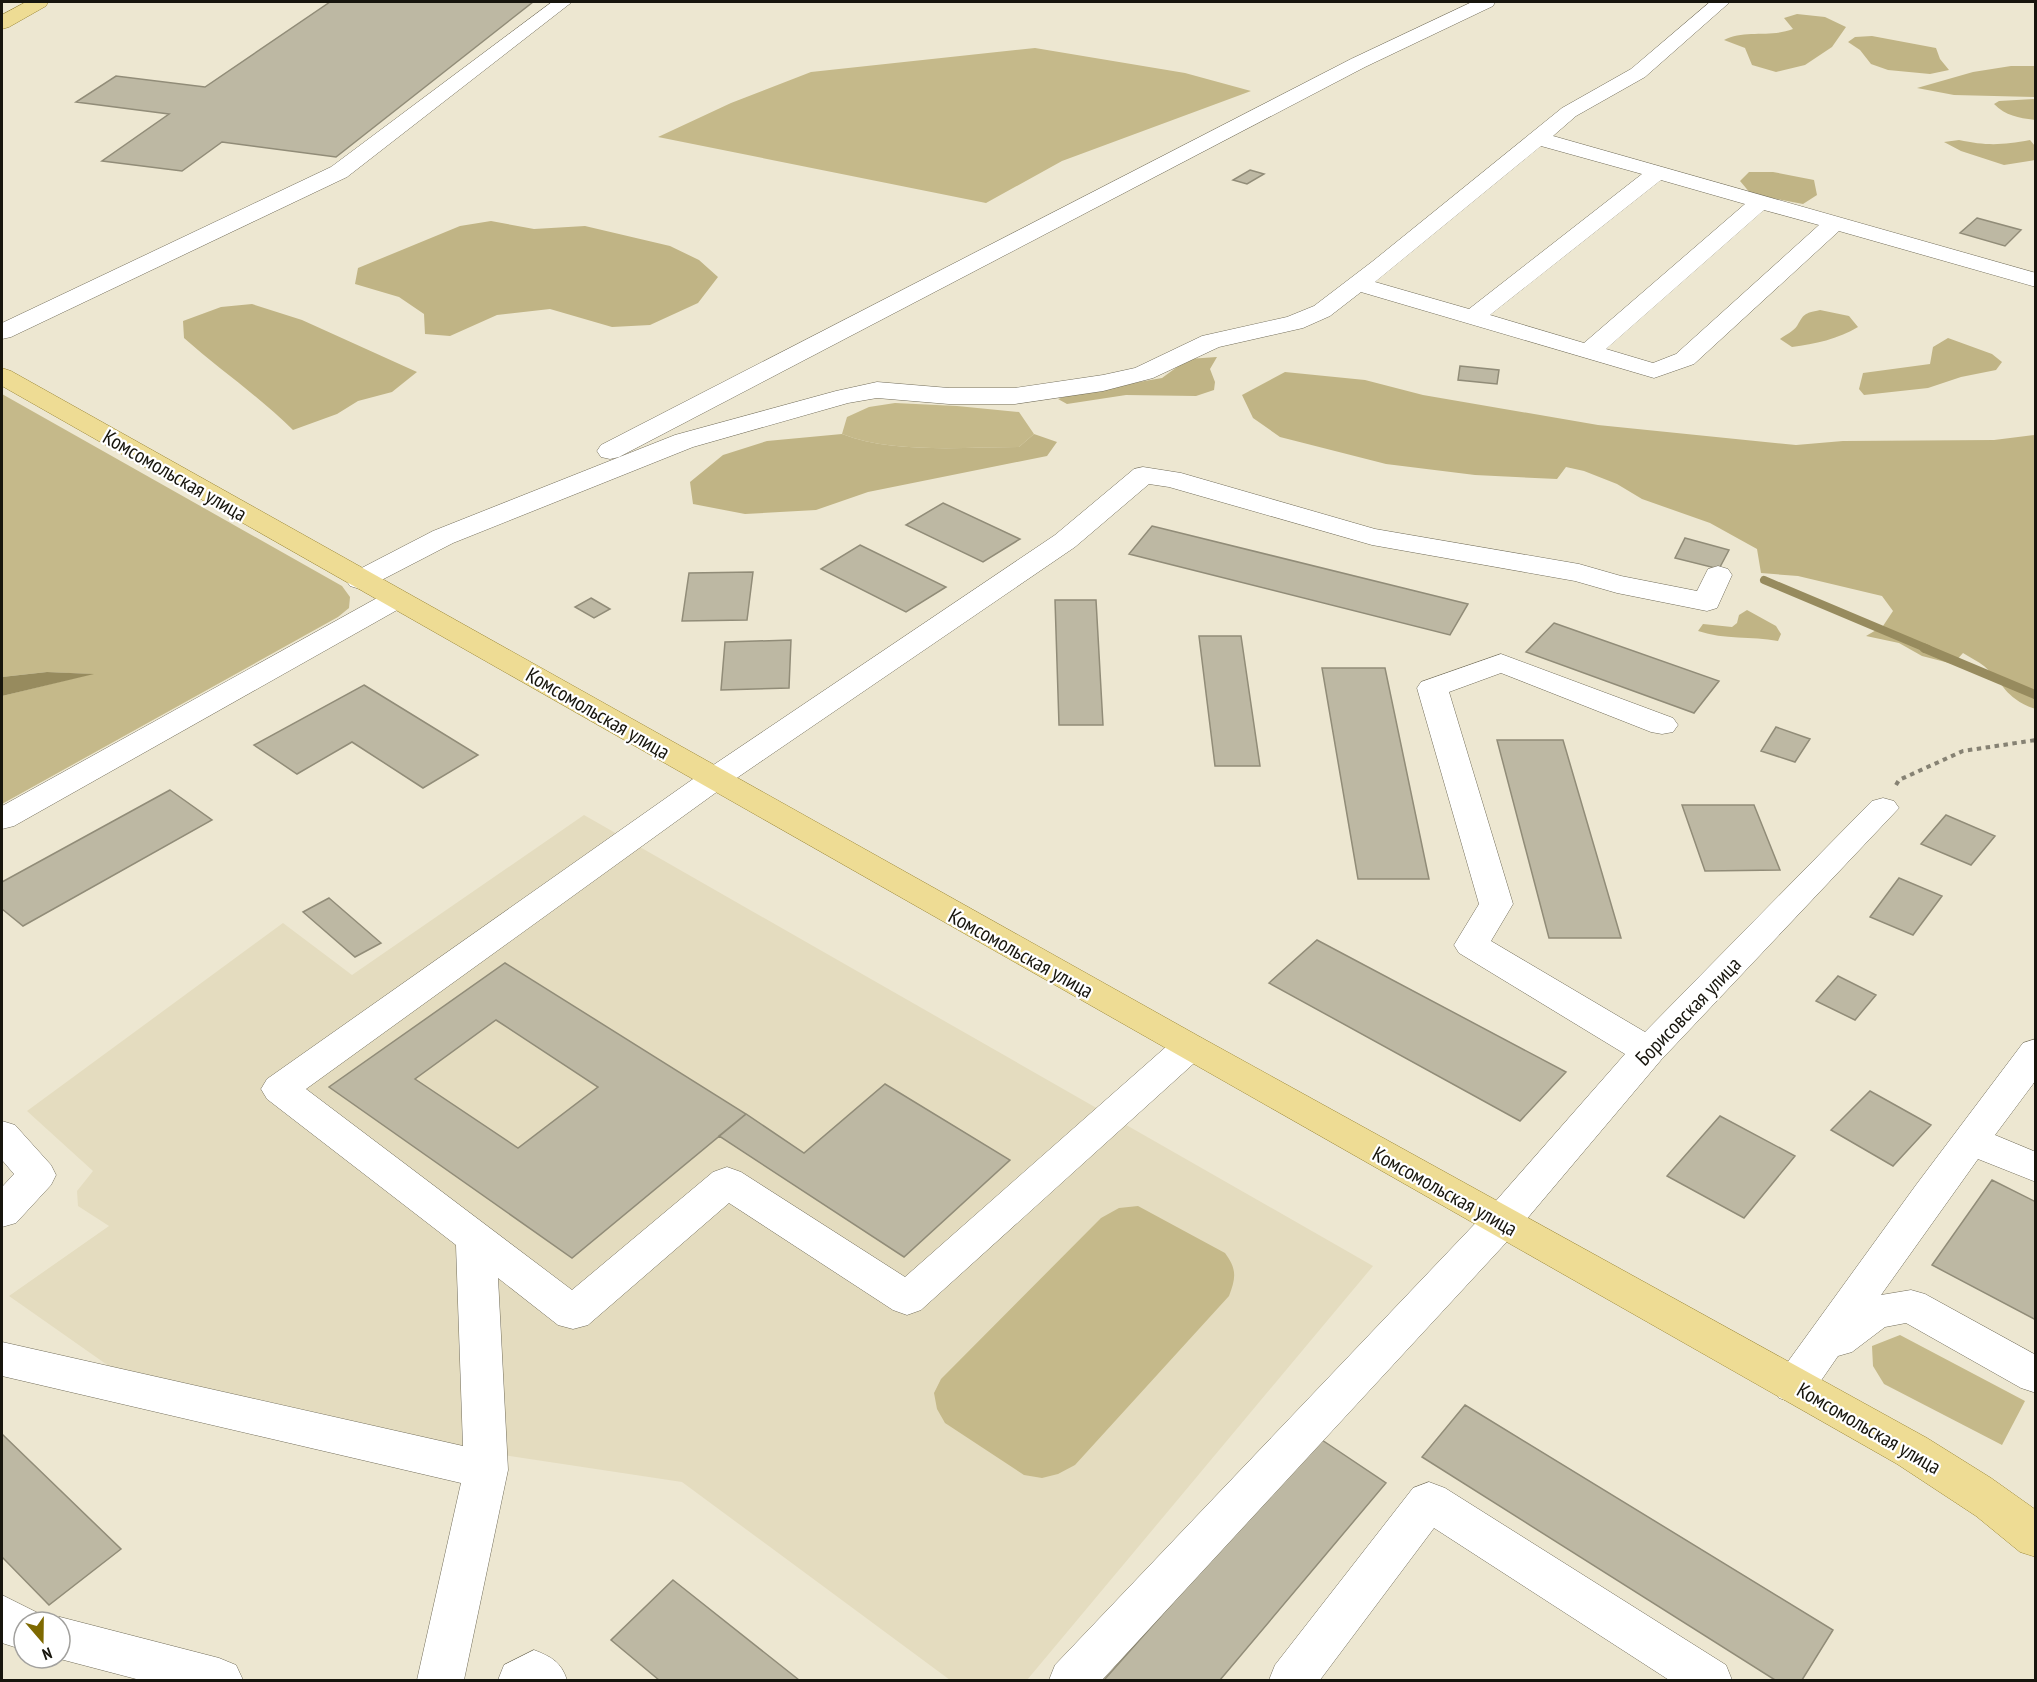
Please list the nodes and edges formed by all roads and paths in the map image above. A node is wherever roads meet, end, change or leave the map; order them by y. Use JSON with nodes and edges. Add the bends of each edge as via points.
{"nodes":[{"id":1,"x":39,"y":2,"type":"edge"},
{"id":2,"x":563,"y":2,"type":"edge"},
{"id":3,"x":1486,"y":2,"type":"edge"},
{"id":4,"x":1721,"y":2,"type":"edge"},
{"id":5,"x":2,"y":23,"type":"edge"},
{"id":6,"x":1537,"y":138,"type":"junction"},
{"id":7,"x":1657,"y":172,"type":"junction"},
{"id":8,"x":1760,"y":202,"type":"junction"},
{"id":9,"x":1835,"y":223,"type":"junction"},
{"id":10,"x":2036,"y":280,"type":"edge"},
{"id":11,"x":1358,"y":284,"type":"junction"},
{"id":12,"x":1472,"y":318,"type":"junction"},
{"id":13,"x":2,"y":332,"type":"edge"},
{"id":14,"x":1588,"y":352,"type":"junction"},
{"id":15,"x":2,"y":376,"type":"edge"},
{"id":16,"x":443,"y":537,"type":"junction"},
{"id":17,"x":1718,"y":575,"type":"dead end"},
{"id":18,"x":360,"y":580,"type":"junction"},
{"id":19,"x":396,"y":599,"type":"junction"},
{"id":20,"x":1662,"y":725,"type":"dead end"},
{"id":21,"x":2036,"y":740,"type":"edge"},
{"id":22,"x":714,"y":779,"type":"junction"},
{"id":23,"x":1884,"y":808,"type":"joint"},
{"id":24,"x":2,"y":819,"type":"edge"},
{"id":25,"x":1189,"y":1047,"type":"junction"},
{"id":26,"x":1648,"y":1051,"type":"junction"},
{"id":27,"x":2036,"y":1052,"type":"edge"},
{"id":28,"x":2,"y":1135,"type":"edge"},
{"id":29,"x":1970,"y":1140,"type":"junction"},
{"id":30,"x":2036,"y":1168,"type":"edge"},
{"id":31,"x":2,"y":1212,"type":"edge"},
{"id":32,"x":1501,"y":1222,"type":"junction"},
{"id":33,"x":476,"y":1239,"type":"junction"},
{"id":34,"x":2,"y":1359,"type":"edge"},
{"id":35,"x":1803,"y":1372,"type":"junction"},
{"id":36,"x":2036,"y":1376,"type":"edge"},
{"id":37,"x":486,"y":1470,"type":"junction"},
{"id":38,"x":2036,"y":1538,"type":"edge"},
{"id":39,"x":72,"y":1641,"type":"edge"},
{"id":40,"x":219,"y":1680,"type":"edge"},
{"id":41,"x":441,"y":1680,"type":"edge"},
{"id":42,"x":521,"y":1680,"type":"edge"},
{"id":43,"x":544,"y":1680,"type":"edge"},
{"id":44,"x":1071,"y":1680,"type":"edge"},
{"id":45,"x":1292,"y":1680,"type":"edge"},
{"id":46,"x":1709,"y":1680,"type":"edge"}],
"edges":[{"from":1,"to":5,"type":"main road"},
{"from":2,"to":13,"type":"street","via":[[339,172]]},
{"from":3,"to":16,"type":"street","via":[[1358,63]]},
{"from":4,"to":6,"type":"street","via":[[1638,73],[1569,112]]},
{"from":6,"to":7,"type":"street"},
{"from":6,"to":11,"type":"street"},
{"from":7,"to":8,"type":"street"},
{"from":7,"to":12,"type":"street"},
{"from":8,"to":9,"type":"street"},
{"from":8,"to":14,"type":"street"},
{"from":9,"to":10,"type":"street"},
{"from":9,"to":14,"type":"street","via":[[1686,359],[1654,371]]},
{"from":11,"to":12,"type":"street"},
{"from":11,"to":16,"type":"street","via":[[1322,310],[1294,322],[1211,341],[1144,373],[1103,383],[1016,396],[877,390],[845,396],[684,441]]},
{"from":12,"to":14,"type":"street"},
{"from":15,"to":18,"type":"main road","name":"Комсомольская улица"},
{"from":16,"to":18,"type":"street"},
{"from":17,"to":22,"type":"street","via":[[1707,602],[1579,573],[1372,537],[1172,479],[1143,475],[1065,541]]},
{"from":18,"to":19,"type":"main road","name":"Комсомольская улица"},
{"from":19,"to":22,"type":"main road","name":"Комсомольская улица"},
{"from":19,"to":24,"type":"street"},
{"from":20,"to":26,"type":"street","via":[[1501,663],[1432,688],[1496,904],[1471,945]]},
{"from":21,"to":23,"type":"path","via":[[1963,751],[1930,764],[1899,780]]},
{"from":22,"to":25,"type":"main road","name":"Комсомольская улица"},
{"from":22,"to":33,"type":"street","via":[[280,1089]]},
{"from":23,"to":26,"type":"street","name":"Борисовская улица"},
{"from":25,"to":32,"type":"main road","name":"Комсомольская улица"},
{"from":25,"to":33,"type":"street","via":[[907,1299],[727,1182],[573,1312]]},
{"from":26,"to":32,"type":"street","name":"Борисовская улица"},
{"from":27,"to":29,"type":"street"},
{"from":28,"to":31,"type":"street","via":[[37,1175]]},
{"from":29,"to":30,"type":"street"},
{"from":29,"to":35,"type":"street"},
{"from":32,"to":35,"type":"main road","name":"Комсомольская улица"},
{"from":32,"to":44,"type":"street","name":"Борисовская улица"},
{"from":33,"to":37,"type":"street"},
{"from":34,"to":37,"type":"street"},
{"from":35,"to":36,"type":"street","via":[[1874,1313],[1911,1306]]},
{"from":35,"to":38,"type":"main road","name":"Комсомольская улица"},
{"from":37,"to":41,"type":"street"},
{"from":39,"to":40,"type":"street"},
{"from":42,"to":43,"type":"street","via":[[534,1672]]},
{"from":45,"to":46,"type":"street","via":[[1429,1502]]}]}
